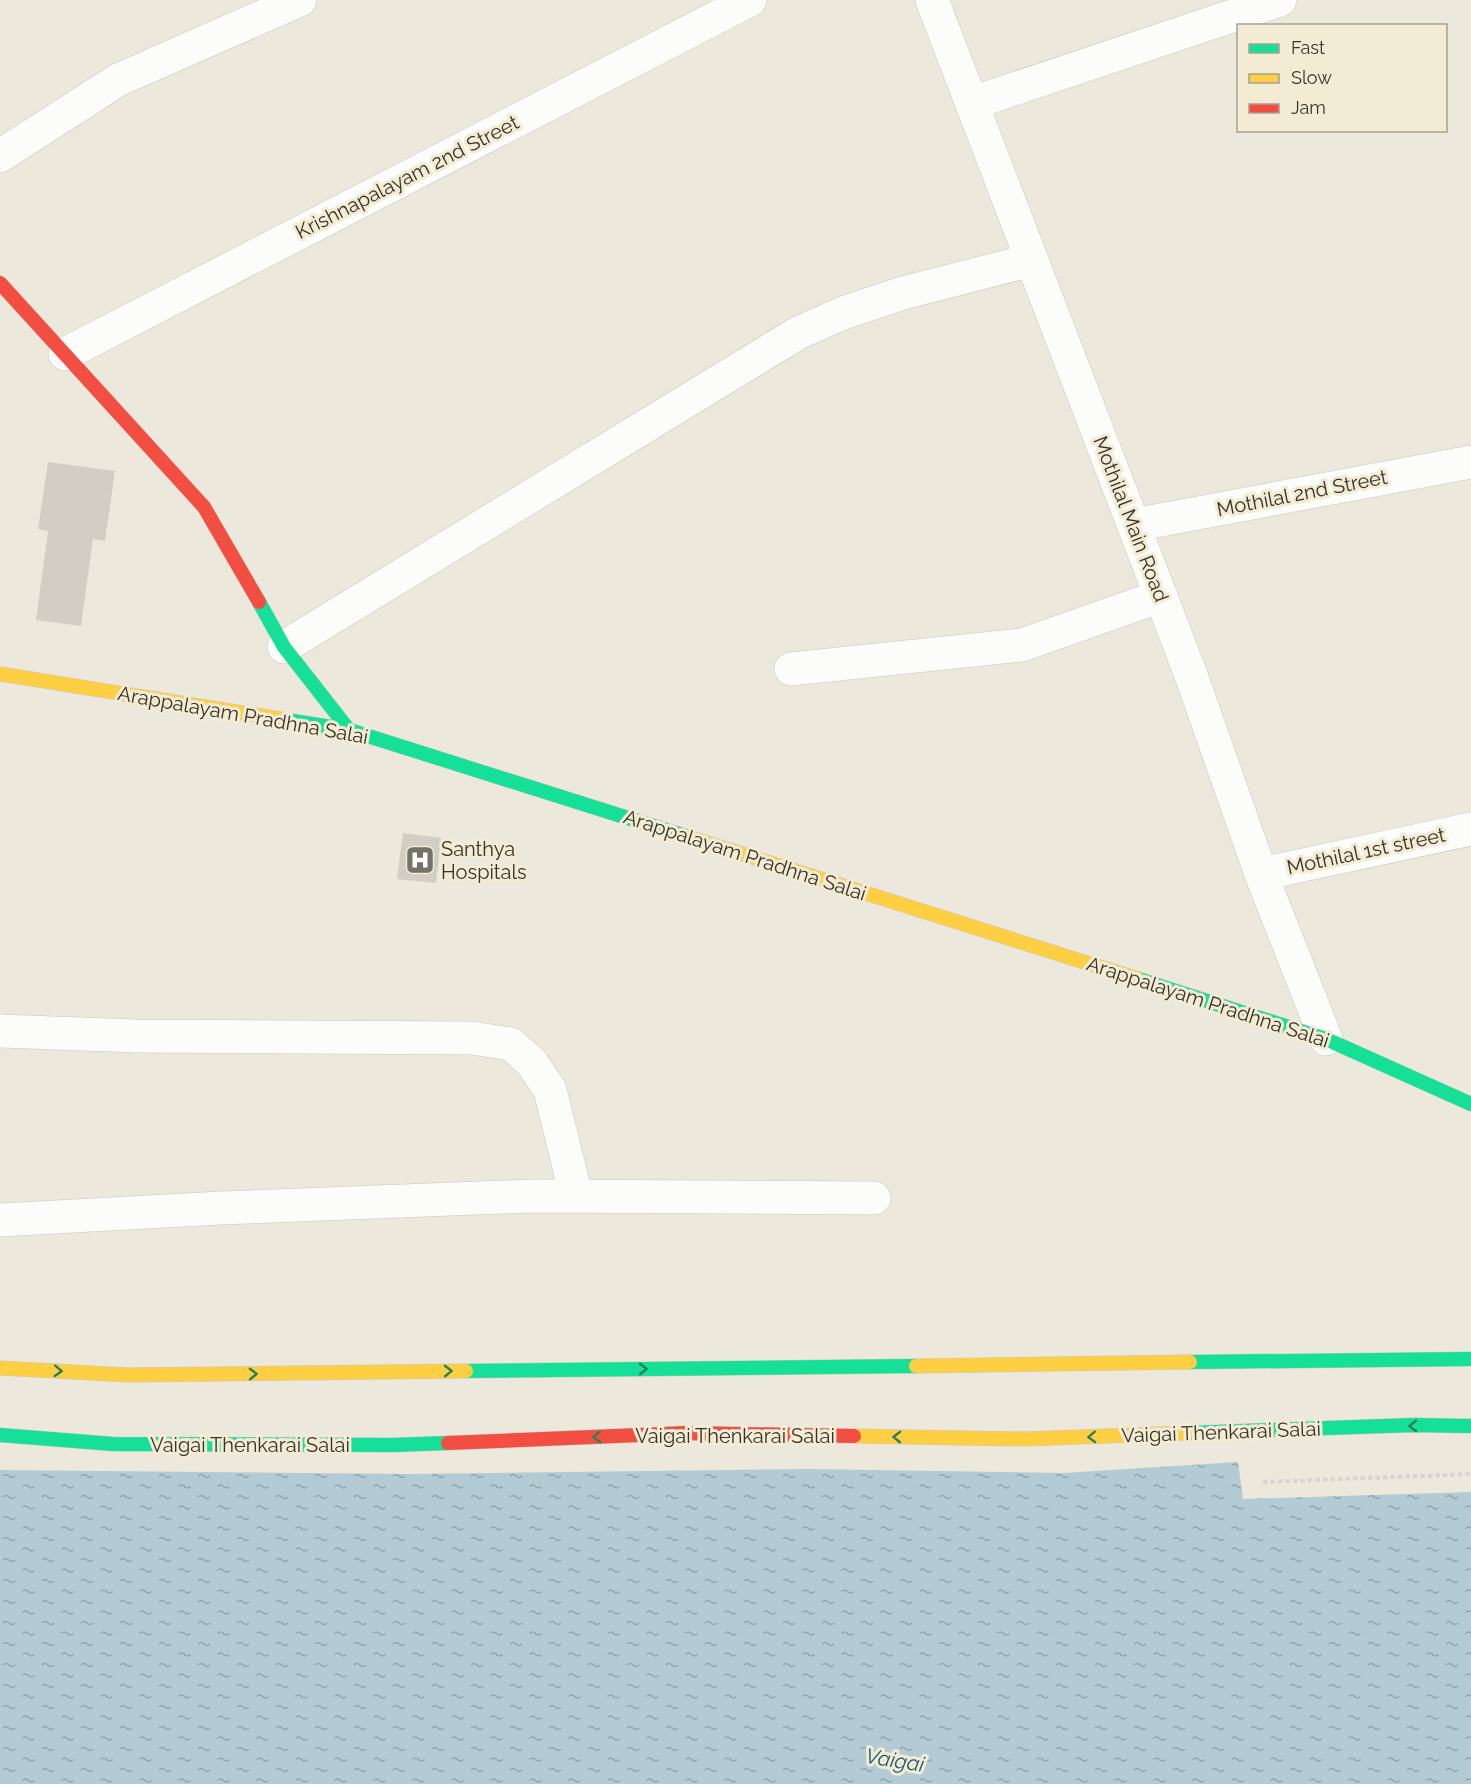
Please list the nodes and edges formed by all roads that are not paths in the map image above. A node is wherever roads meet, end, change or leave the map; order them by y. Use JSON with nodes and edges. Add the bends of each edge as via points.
{"nodes":[{"id":1,"x":300,"y":0,"type":"edge"},
{"id":2,"x":750,"y":0,"type":"edge"},
{"id":3,"x":932,"y":0,"type":"edge"},
{"id":4,"x":1280,"y":0,"type":"edge"},
{"id":5,"x":972,"y":104,"type":"junction"},
{"id":6,"x":0,"y":156,"type":"edge"},
{"id":7,"x":1032,"y":260,"type":"junction"},
{"id":8,"x":0,"y":283,"type":"edge"},
{"id":9,"x":65,"y":354,"type":"junction"},
{"id":10,"x":1471,"y":462,"type":"edge"},
{"id":11,"x":1134,"y":525,"type":"junction"},
{"id":12,"x":1161,"y":596,"type":"junction"},
{"id":13,"x":284,"y":647,"type":"junction"},
{"id":14,"x":791,"y":669,"type":"dead end"},
{"id":15,"x":0,"y":674,"type":"edge"},
{"id":16,"x":349,"y":730,"type":"junction"},
{"id":17,"x":1471,"y":829,"type":"edge"},
{"id":18,"x":1261,"y":874,"type":"junction"},
{"id":19,"x":0,"y":1031,"type":"edge"},
{"id":20,"x":1326,"y":1039,"type":"junction"},
{"id":21,"x":1471,"y":1104,"type":"edge"},
{"id":22,"x":576,"y":1195,"type":"junction"},
{"id":23,"x":874,"y":1198,"type":"dead end"},
{"id":24,"x":0,"y":1220,"type":"edge"},
{"id":25,"x":1471,"y":1359,"type":"edge"},
{"id":26,"x":0,"y":1368,"type":"edge"},
{"id":27,"x":1471,"y":1426,"type":"edge"},
{"id":28,"x":0,"y":1435,"type":"edge"}],
"edges":[{"from":1,"to":6,"type":"street","via":[[118,80]]},
{"from":2,"to":9,"type":"street","name":"Krishnapalayam 2nd Street"},
{"from":3,"to":5,"type":"street","name":"Mothilal Main Road"},
{"from":4,"to":5,"type":"street"},
{"from":5,"to":7,"type":"street","name":"Mothilal Main Road"},
{"from":7,"to":11,"type":"street","name":"Mothilal Main Road"},
{"from":7,"to":13,"type":"street","via":[[903,293],[798,333]]},
{"from":8,"to":9,"type":"street"},
{"from":9,"to":13,"type":"street","via":[[204,507]]},
{"from":10,"to":11,"type":"street","name":"Mothilal 2nd Street"},
{"from":11,"to":12,"type":"street","name":"Mothilal Main Road"},
{"from":12,"to":14,"type":"street","via":[[1022,645]]},
{"from":12,"to":18,"type":"street","name":"Mothilal Main Road"},
{"from":13,"to":16,"type":"street"},
{"from":15,"to":16,"type":"street","name":"Arappalayam Pradhna Salai"},
{"from":16,"to":20,"type":"street","name":"Arappalayam Pradhna Salai"},
{"from":17,"to":18,"type":"street","name":"Mothilal 1st street"},
{"from":18,"to":20,"type":"street","name":"Mothilal Main Road"},
{"from":19,"to":22,"type":"street","via":[[472,1038],[511,1044],[532,1063],[550,1090]]},
{"from":20,"to":21,"type":"street","name":"Arappalayam Pradhna Salai"},
{"from":22,"to":23,"type":"street"},
{"from":22,"to":24,"type":"street"},
{"from":26,"to":25,"type":"street","one_way":true,"via":[[128,1375]]},
{"from":27,"to":28,"type":"street","name":"Vaigai Thenkarai Salai","one_way":true,"via":[[1025,1439],[687,1433],[393,1445],[113,1444]]}]}
